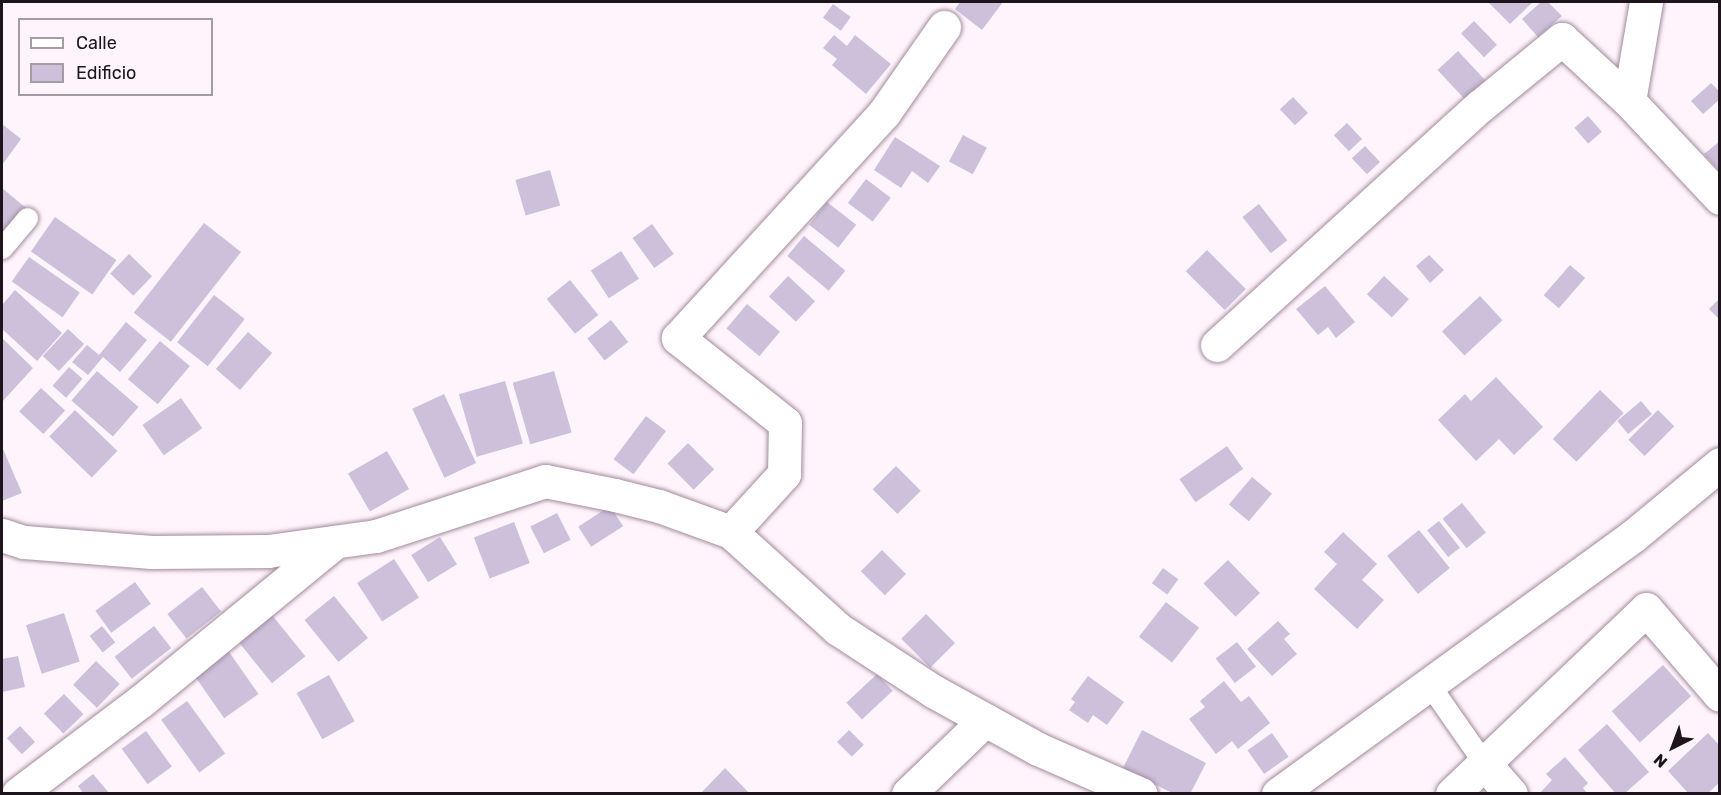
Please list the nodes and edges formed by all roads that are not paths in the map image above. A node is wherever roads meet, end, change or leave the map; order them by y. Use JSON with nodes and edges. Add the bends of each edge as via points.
{"nodes":[{"id":1,"x":1646,"y":2,"type":"edge"},
{"id":2,"x":944,"y":27,"type":"dead end"},
{"id":3,"x":1629,"y":101,"type":"junction"},
{"id":4,"x":1719,"y":198,"type":"edge"},
{"id":5,"x":27,"y":218,"type":"dead end"},
{"id":6,"x":2,"y":248,"type":"edge"},
{"id":7,"x":1217,"y":345,"type":"dead end"},
{"id":8,"x":1719,"y":464,"type":"edge"},
{"id":9,"x":731,"y":532,"type":"junction"},
{"id":10,"x":2,"y":535,"type":"edge"},
{"id":11,"x":335,"y":542,"type":"junction"},
{"id":12,"x":1429,"y":684,"type":"junction"},
{"id":13,"x":1719,"y":695,"type":"edge"},
{"id":14,"x":985,"y":720,"type":"junction"},
{"id":15,"x":1484,"y":763,"type":"junction"},
{"id":16,"x":18,"y":794,"type":"edge"},
{"id":17,"x":908,"y":794,"type":"edge"},
{"id":18,"x":1141,"y":794,"type":"edge"},
{"id":19,"x":1278,"y":794,"type":"edge"},
{"id":20,"x":1452,"y":794,"type":"edge"},
{"id":21,"x":1511,"y":794,"type":"edge"}],
"edges":[{"from":1,"to":3,"type":"street"},
{"from":2,"to":9,"type":"street","via":[[884,113],[678,338],[785,423],[784,474]]},
{"from":3,"to":4,"type":"street"},
{"from":3,"to":7,"type":"street","via":[[1562,39],[1480,106]]},
{"from":5,"to":6,"type":"lane"},
{"from":8,"to":12,"type":"street","via":[[1633,536]]},
{"from":9,"to":11,"type":"street","via":[[659,506],[545,481],[376,536]]},
{"from":9,"to":14,"type":"street","via":[[838,629]]},
{"from":10,"to":11,"type":"street","via":[[24,542],[152,552],[268,551]]},
{"from":11,"to":16,"type":"street","via":[[141,701]]},
{"from":12,"to":15,"type":"lane"},
{"from":12,"to":19,"type":"street"},
{"from":13,"to":15,"type":"street","via":[[1646,609]]},
{"from":14,"to":17,"type":"street"},
{"from":14,"to":18,"type":"street","via":[[1038,749]]},
{"from":15,"to":20,"type":"street"},
{"from":15,"to":21,"type":"street"}]}
